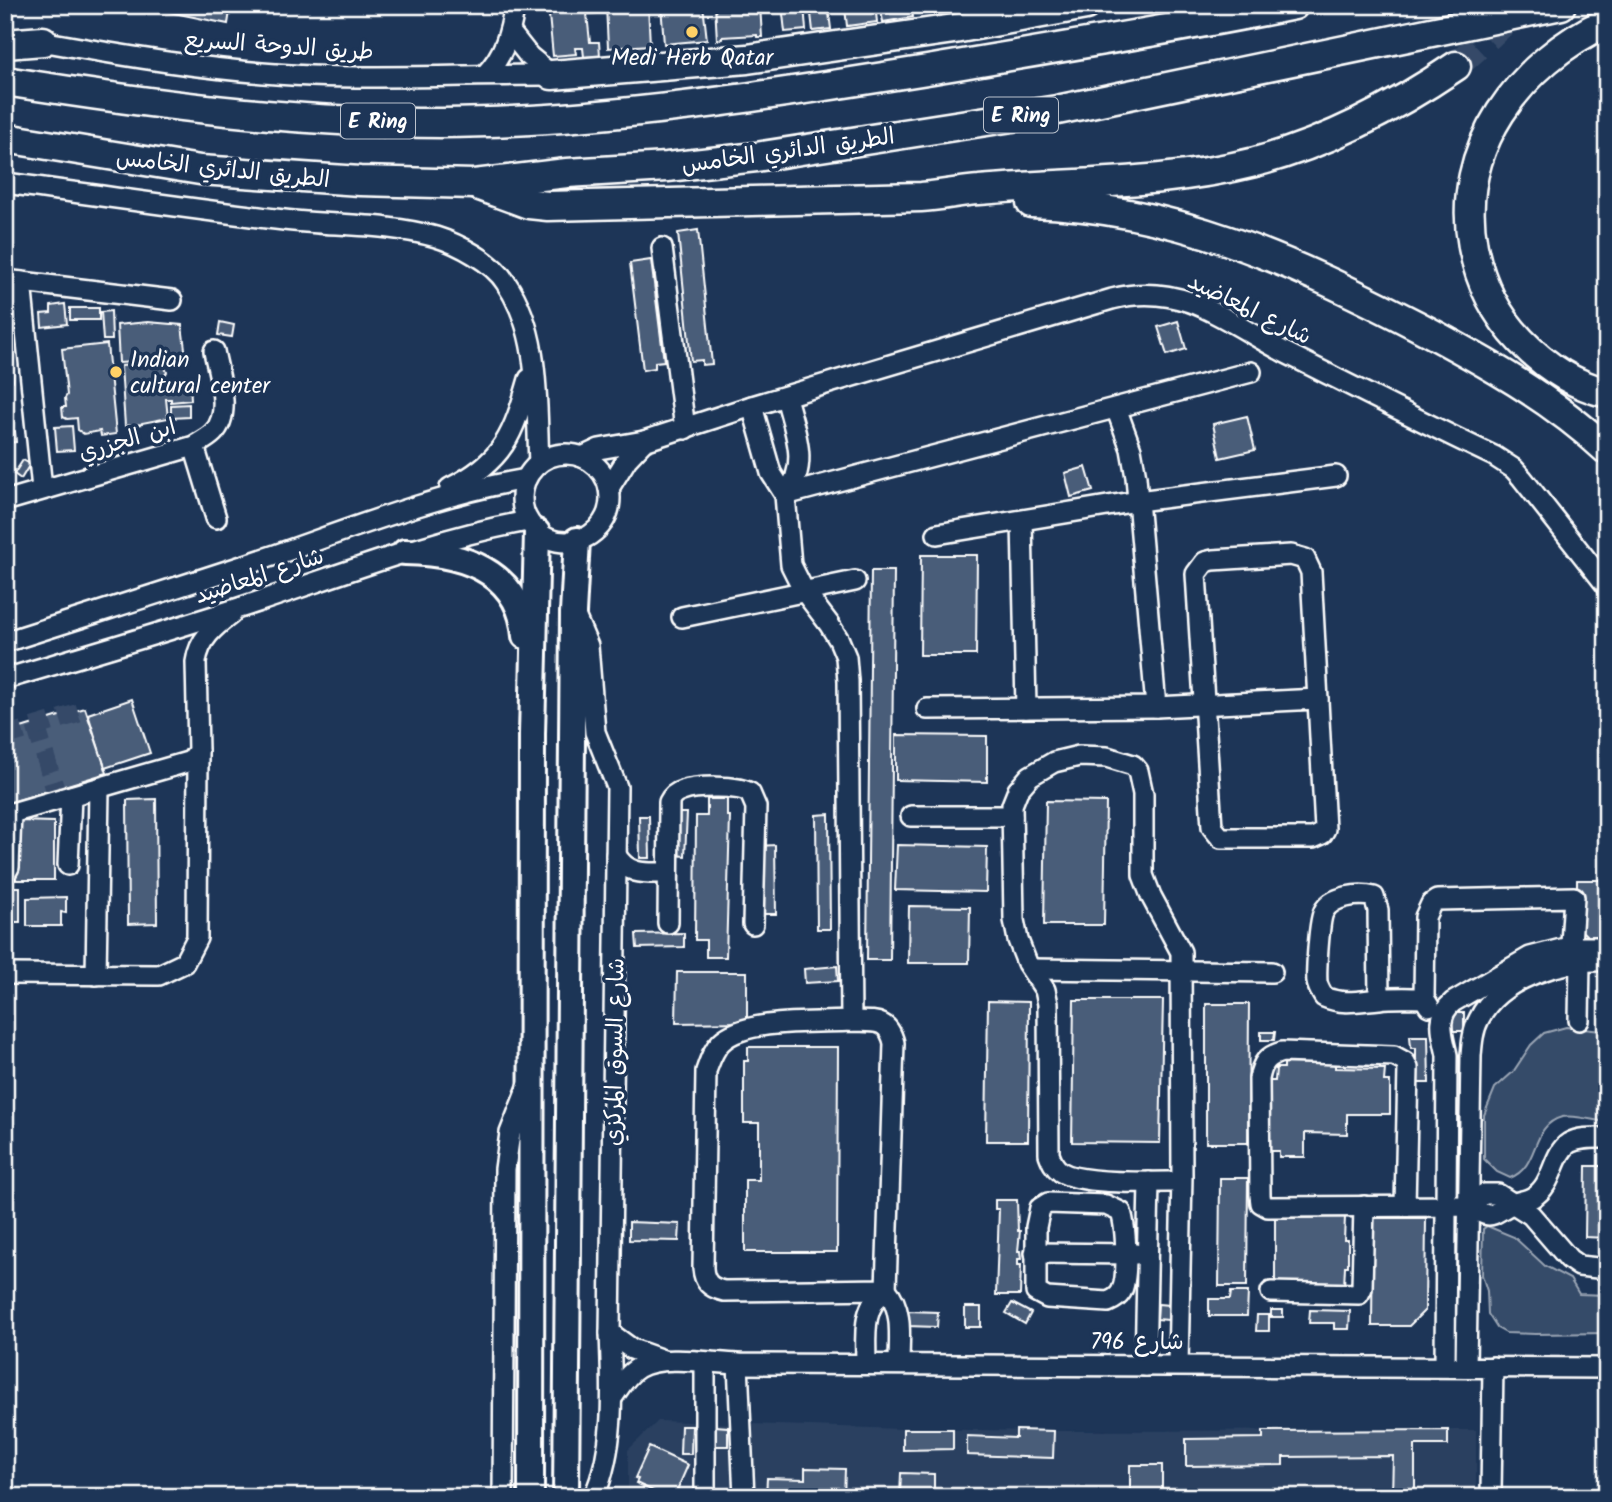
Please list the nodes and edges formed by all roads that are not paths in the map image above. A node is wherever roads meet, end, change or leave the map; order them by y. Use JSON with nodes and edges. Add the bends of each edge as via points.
{"nodes":[{"id":1,"x":515,"y":5,"type":"edge"},
{"id":2,"x":1086,"y":5,"type":"edge"},
{"id":3,"x":1294,"y":5,"type":"edge"},
{"id":4,"x":1561,"y":5,"type":"edge"},
{"id":5,"x":1607,"y":22,"type":"edge"},
{"id":6,"x":510,"y":32,"type":"junction"},
{"id":7,"x":5,"y":34,"type":"edge"},
{"id":8,"x":43,"y":41,"type":"junction"},
{"id":9,"x":5,"y":44,"type":"edge"},
{"id":10,"x":1456,"y":66,"type":"tunnel mouth"},
{"id":11,"x":485,"y":75,"type":"junction"},
{"id":12,"x":552,"y":75,"type":"junction"},
{"id":13,"x":5,"y":81,"type":"edge"},
{"id":14,"x":5,"y":138,"type":"edge"},
{"id":15,"x":5,"y":183,"type":"edge"},
{"id":16,"x":474,"y":184,"type":"junction"},
{"id":17,"x":934,"y":196,"type":"junction"},
{"id":18,"x":662,"y":248,"type":"dead end"},
{"id":19,"x":13,"y":281,"type":"edge"},
{"id":20,"x":172,"y":300,"type":"dead end"},
{"id":21,"x":214,"y":351,"type":"dead end"},
{"id":22,"x":534,"y":362,"type":"junction"},
{"id":23,"x":1251,"y":372,"type":"dead end"},
{"id":24,"x":1607,"y":393,"type":"edge"},
{"id":25,"x":786,"y":397,"type":"junction"},
{"id":26,"x":752,"y":406,"type":"junction"},
{"id":27,"x":1116,"y":408,"type":"junction"},
{"id":28,"x":685,"y":429,"type":"junction"},
{"id":29,"x":644,"y":442,"type":"junction"},
{"id":30,"x":194,"y":446,"type":"junction"},
{"id":31,"x":1607,"y":450,"type":"edge"},
{"id":32,"x":582,"y":457,"type":"junction"},
{"id":33,"x":539,"y":463,"type":"junction"},
{"id":34,"x":1336,"y":476,"type":"dead end"},
{"id":35,"x":526,"y":479,"type":"junction"},
{"id":36,"x":609,"y":488,"type":"junction"},
{"id":37,"x":42,"y":489,"type":"junction"},
{"id":38,"x":785,"y":495,"type":"junction"},
{"id":39,"x":5,"y":501,"type":"edge"},
{"id":40,"x":1138,"y":501,"type":"junction"},
{"id":41,"x":405,"y":510,"type":"junction"},
{"id":42,"x":216,"y":518,"type":"dead end"},
{"id":43,"x":1022,"y":521,"type":"junction"},
{"id":44,"x":533,"y":526,"type":"junction"},
{"id":45,"x":937,"y":534,"type":"dead end"},
{"id":46,"x":577,"y":540,"type":"junction"},
{"id":47,"x":405,"y":552,"type":"junction"},
{"id":48,"x":855,"y":581,"type":"dead end"},
{"id":49,"x":1607,"y":586,"type":"edge"},
{"id":50,"x":804,"y":591,"type":"junction"},
{"id":51,"x":238,"y":608,"type":"junction"},
{"id":52,"x":573,"y":613,"type":"junction"},
{"id":53,"x":682,"y":617,"type":"dead end"},
{"id":54,"x":5,"y":642,"type":"edge"},
{"id":55,"x":5,"y":680,"type":"edge"},
{"id":56,"x":1318,"y":699,"type":"junction"},
{"id":57,"x":1204,"y":705,"type":"junction"},
{"id":58,"x":1156,"y":707,"type":"junction"},
{"id":59,"x":1026,"y":708,"type":"junction"},
{"id":60,"x":927,"y":709,"type":"dead end"},
{"id":61,"x":532,"y":734,"type":"junction"},
{"id":62,"x":198,"y":751,"type":"junction"},
{"id":63,"x":100,"y":788,"type":"junction"},
{"id":64,"x":61,"y":795,"type":"junction"},
{"id":65,"x":8,"y":814,"type":"edge"},
{"id":66,"x":911,"y":816,"type":"dead end"},
{"id":67,"x":1012,"y":817,"type":"junction"},
{"id":68,"x":617,"y":855,"type":"junction"},
{"id":69,"x":68,"y":865,"type":"dead end"},
{"id":70,"x":637,"y":873,"type":"junction"},
{"id":71,"x":668,"y":873,"type":"junction"},
{"id":72,"x":5,"y":874,"type":"edge"},
{"id":73,"x":617,"y":892,"type":"junction"},
{"id":74,"x":667,"y":923,"type":"dead end"},
{"id":75,"x":753,"y":924,"type":"dead end"},
{"id":76,"x":1607,"y":947,"type":"edge"},
{"id":77,"x":1573,"y":958,"type":"junction"},
{"id":78,"x":1607,"y":961,"type":"edge"},
{"id":79,"x":1032,"y":970,"type":"junction"},
{"id":80,"x":1182,"y":970,"type":"junction"},
{"id":81,"x":1272,"y":972,"type":"dead end"},
{"id":82,"x":5,"y":974,"type":"edge"},
{"id":83,"x":96,"y":975,"type":"junction"},
{"id":84,"x":1424,"y":998,"type":"junction"},
{"id":85,"x":1379,"y":999,"type":"junction"},
{"id":86,"x":1441,"y":1020,"type":"junction"},
{"id":87,"x":1579,"y":1020,"type":"dead end"},
{"id":88,"x":851,"y":1021,"type":"junction"},
{"id":89,"x":1447,"y":1055,"type":"junction"},
{"id":90,"x":1471,"y":1056,"type":"junction"},
{"id":91,"x":530,"y":1082,"type":"junction"},
{"id":92,"x":1607,"y":1138,"type":"edge"},
{"id":93,"x":1149,"y":1182,"type":"junction"},
{"id":94,"x":1181,"y":1182,"type":"junction"},
{"id":95,"x":1512,"y":1205,"type":"junction"},
{"id":96,"x":1363,"y":1206,"type":"junction"},
{"id":97,"x":1405,"y":1206,"type":"junction"},
{"id":98,"x":1445,"y":1206,"type":"junction"},
{"id":99,"x":1468,"y":1206,"type":"junction"},
{"id":100,"x":1035,"y":1253,"type":"junction"},
{"id":101,"x":1125,"y":1254,"type":"junction"},
{"id":102,"x":1148,"y":1254,"type":"junction"},
{"id":103,"x":1607,"y":1269,"type":"edge"},
{"id":104,"x":1147,"y":1278,"type":"junction"},
{"id":105,"x":1180,"y":1278,"type":"junction"},
{"id":106,"x":886,"y":1289,"type":"junction"},
{"id":107,"x":1271,"y":1292,"type":"dead end"},
{"id":108,"x":610,"y":1333,"type":"junction"},
{"id":109,"x":667,"y":1361,"type":"junction"},
{"id":110,"x":705,"y":1363,"type":"junction"},
{"id":111,"x":738,"y":1364,"type":"junction"},
{"id":112,"x":866,"y":1364,"type":"junction"},
{"id":113,"x":899,"y":1364,"type":"junction"},
{"id":114,"x":1145,"y":1366,"type":"junction"},
{"id":115,"x":1178,"y":1366,"type":"junction"},
{"id":116,"x":1444,"y":1366,"type":"junction"},
{"id":117,"x":1466,"y":1367,"type":"junction"},
{"id":118,"x":1493,"y":1367,"type":"junction"},
{"id":119,"x":1607,"y":1368,"type":"edge"},
{"id":120,"x":612,"y":1398,"type":"junction"},
{"id":121,"x":503,"y":1497,"type":"edge"},
{"id":122,"x":531,"y":1497,"type":"edge"},
{"id":123,"x":566,"y":1497,"type":"edge"},
{"id":124,"x":594,"y":1497,"type":"edge"},
{"id":125,"x":705,"y":1497,"type":"edge"},
{"id":126,"x":744,"y":1497,"type":"edge"},
{"id":127,"x":1493,"y":1497,"type":"edge"}],
"edges":[{"from":1,"to":6,"type":"street"},
{"from":2,"to":12,"type":"highway","via":[[747,59]]},
{"from":3,"to":13,"type":"highway","number":"E Ring","via":[[753,99],[560,118],[441,123],[262,115]]},
{"from":4,"to":16,"type":"highway","name":"الطريق الدائري الخامس","number":"E Ring","via":[[1044,112],[757,157]]},
{"from":5,"to":24,"type":"highway","via":[[1562,48],[1512,93],[1490,127],[1477,160],[1470,231],[1477,267],[1510,330],[1565,376]]},
{"from":6,"to":11,"type":"street","via":[[501,55]]},
{"from":6,"to":12,"type":"street"},
{"from":7,"to":8,"type":"street","name":"طريق الدوحة السريع"},
{"from":8,"to":9,"type":"highway"},
{"from":8,"to":11,"type":"street","name":"طريق الدوحة السريع","via":[[271,73],[375,78]]},
{"from":10,"to":17,"type":"highway","via":[[1380,113],[1256,162],[1169,178]]},
{"from":11,"to":12,"type":"street","name":"طريق الدوحة السريع"},
{"from":14,"to":16,"type":"highway","name":"الطريق الدائري الخامس","number":"E Ring","via":[[200,170]]},
{"from":15,"to":22,"type":"street","via":[[406,231],[456,243],[505,281],[521,311]]},
{"from":16,"to":17,"type":"highway","via":[[548,206]]},
{"from":17,"to":31,"type":"highway","via":[[964,202],[1097,208],[1208,232],[1359,296],[1455,346],[1548,402]]},
{"from":18,"to":28,"type":"street"},
{"from":19,"to":20,"type":"street"},
{"from":19,"to":37,"type":"street"},
{"from":21,"to":30,"type":"street","via":[[222,420],[214,433]]},
{"from":22,"to":33,"type":"street"},
{"from":22,"to":41,"type":"street","via":[[518,420],[499,453],[472,476]]},
{"from":23,"to":27,"type":"street"},
{"from":25,"to":26,"type":"street","name":"شارع المعاضيد"},
{"from":25,"to":38,"type":"street","via":[[800,457],[797,478]]},
{"from":25,"to":49,"type":"street","name":"شارع المعاضيد","via":[[1112,299],[1163,295],[1211,312],[1514,469]]},
{"from":26,"to":28,"type":"street","name":"شارع المعاضيد"},
{"from":26,"to":38,"type":"street","via":[[771,473]]},
{"from":27,"to":38,"type":"street"},
{"from":27,"to":40,"type":"street","via":[[1131,449]]},
{"from":28,"to":29,"type":"street","name":"شارع المعاضيد"},
{"from":29,"to":32,"type":"street","name":"شارع المعاضيد","via":[[599,449]]},
{"from":29,"to":36,"type":"street"},
{"from":30,"to":37,"type":"street","name":"ابن الجزري"},
{"from":30,"to":42,"type":"street","name":"ابن الجزري"},
{"from":32,"to":33,"type":"street","via":[[568,453]]},
{"from":32,"to":36,"type":"street","via":[[599,469]]},
{"from":33,"to":35,"type":"street"},
{"from":34,"to":40,"type":"street"},
{"from":35,"to":41,"type":"street","name":"شارع المعاضيد"},
{"from":35,"to":44,"type":"street","via":[[522,500]]},
{"from":36,"to":46,"type":"street","via":[[607,514],[600,526]]},
{"from":37,"to":39,"type":"street","name":"ابن الجزري"},
{"from":38,"to":50,"type":"street","via":[[791,565]]},
{"from":40,"to":43,"type":"street"},
{"from":40,"to":58,"type":"street"},
{"from":41,"to":54,"type":"street","name":"شارع المعاضيد"},
{"from":43,"to":45,"type":"street"},
{"from":43,"to":59,"type":"street"},
{"from":44,"to":46,"type":"street","via":[[556,541]]},
{"from":44,"to":47,"type":"street","name":"شارع المعاضيد","via":[[464,534]]},
{"from":44,"to":61,"type":"main road"},
{"from":46,"to":52,"type":"main road","name":"شارع السوق المركزي"},
{"from":47,"to":51,"type":"street","name":"شارع المعاضيد"},
{"from":47,"to":61,"type":"main road","via":[[458,558],[483,568],[509,589],[524,620]]},
{"from":48,"to":50,"type":"street"},
{"from":50,"to":53,"type":"street"},
{"from":50,"to":88,"type":"street","via":[[830,624],[846,657]]},
{"from":51,"to":55,"type":"street","name":"شارع المعاضيد"},
{"from":51,"to":62,"type":"street","via":[[213,628],[197,651]]},
{"from":52,"to":68,"type":"street","name":"شارع السوق المركزي","via":[[588,646],[596,732],[617,787]]},
{"from":52,"to":123,"type":"main road","name":"شارع السوق المركزي"},
{"from":56,"to":57,"type":"street"},
{"from":56,"to":57,"type":"street","via":[[1325,829],[1312,838],[1221,838],[1215,832]]},
{"from":56,"to":57,"type":"street","via":[[1310,565],[1299,555],[1291,555],[1213,560],[1199,567],[1196,581]]},
{"from":57,"to":58,"type":"street"},
{"from":58,"to":59,"type":"street"},
{"from":59,"to":60,"type":"street"},
{"from":61,"to":91,"type":"main road"},
{"from":62,"to":63,"type":"street","via":[[191,761]]},
{"from":62,"to":83,"type":"street","via":[[197,938],[191,953],[184,963],[159,975]]},
{"from":63,"to":64,"type":"street"},
{"from":63,"to":83,"type":"street"},
{"from":64,"to":65,"type":"street"},
{"from":64,"to":69,"type":"street"},
{"from":65,"to":72,"type":"street","via":[[9,867]]},
{"from":66,"to":67,"type":"street"},
{"from":67,"to":79,"type":"street","via":[[1014,920]]},
{"from":67,"to":80,"type":"street","via":[[1018,790],[1048,765],[1079,756],[1107,757],[1133,765],[1143,794],[1143,875],[1181,952]]},
{"from":68,"to":70,"type":"street","via":[[625,867]]},
{"from":68,"to":73,"type":"street","name":"شارع السوق المركزي"},
{"from":70,"to":71,"type":"street"},
{"from":70,"to":73,"type":"street"},
{"from":71,"to":74,"type":"street"},
{"from":71,"to":75,"type":"street","via":[[668,809],[673,796],[685,790],[744,789],[755,799],[756,807]]},
{"from":73,"to":108,"type":"street","name":"شارع السوق المركزي"},
{"from":76,"to":77,"type":"street"},
{"from":77,"to":78,"type":"street"},
{"from":77,"to":84,"type":"street","via":[[1574,897],[1437,900],[1425,917]]},
{"from":77,"to":86,"type":"street","via":[[1530,957],[1445,1009]]},
{"from":77,"to":87,"type":"street"},
{"from":77,"to":90,"type":"street","via":[[1510,986],[1493,1000],[1480,1016]]},
{"from":79,"to":80,"type":"street"},
{"from":79,"to":93,"type":"street","via":[[1048,1004],[1052,1165],[1086,1179]]},
{"from":80,"to":81,"type":"street"},
{"from":80,"to":94,"type":"street"},
{"from":82,"to":83,"type":"street"},
{"from":84,"to":85,"type":"street"},
{"from":84,"to":86,"type":"street"},
{"from":85,"to":85,"type":"street","via":[[1374,897],[1363,894],[1334,900],[1323,911],[1319,989],[1335,1002]]},
{"from":86,"to":89,"type":"street"},
{"from":88,"to":106,"type":"street","via":[[885,1025],[894,1044]]},
{"from":88,"to":106,"type":"street","via":[[756,1026],[737,1031],[712,1054],[706,1071],[703,1268],[708,1284],[723,1291]]},
{"from":89,"to":90,"type":"street"},
{"from":89,"to":98,"type":"street"},
{"from":90,"to":99,"type":"street"},
{"from":91,"to":121,"type":"street","via":[[513,1124],[505,1169]]},
{"from":91,"to":122,"type":"main road"},
{"from":92,"to":95,"type":"street","via":[[1583,1138],[1568,1144],[1541,1190]]},
{"from":93,"to":94,"type":"street"},
{"from":93,"to":102,"type":"street"},
{"from":94,"to":105,"type":"street"},
{"from":95,"to":99,"type":"street","via":[[1497,1215]]},
{"from":95,"to":103,"type":"street","via":[[1531,1215],[1579,1266]]},
{"from":96,"to":97,"type":"street"},
{"from":96,"to":97,"type":"street","via":[[1268,1207],[1261,1203],[1259,1079],[1272,1055],[1394,1056],[1405,1062]]},
{"from":96,"to":107,"type":"street","via":[[1359,1294]]},
{"from":97,"to":98,"type":"street"},
{"from":98,"to":99,"type":"street"},
{"from":98,"to":116,"type":"street"},
{"from":99,"to":117,"type":"street"},
{"from":100,"to":101,"type":"street"},
{"from":100,"to":101,"type":"street","via":[[1035,1288],[1041,1297],[1108,1302],[1121,1292]]},
{"from":100,"to":101,"type":"street","via":[[1039,1212],[1048,1203],[1106,1205],[1121,1212],[1126,1226]]},
{"from":101,"to":102,"type":"street"},
{"from":102,"to":104,"type":"street"},
{"from":104,"to":105,"type":"street"},
{"from":104,"to":114,"type":"street"},
{"from":105,"to":115,"type":"street"},
{"from":106,"to":112,"type":"street","via":[[866,1315]]},
{"from":106,"to":113,"type":"street","via":[[897,1304]]},
{"from":108,"to":109,"type":"street","name":"شارع 796","via":[[632,1349]]},
{"from":108,"to":120,"type":"street","name":"شارع السوق المركزي"},
{"from":109,"to":110,"type":"street","name":"شارع 796"},
{"from":109,"to":120,"type":"street","name":"شارع 796","via":[[634,1370]]},
{"from":110,"to":111,"type":"street","name":"شارع 796"},
{"from":110,"to":125,"type":"street"},
{"from":111,"to":112,"type":"street","name":"شارع 796"},
{"from":111,"to":126,"type":"street"},
{"from":112,"to":113,"type":"street","name":"شارع 796"},
{"from":113,"to":114,"type":"street","name":"شارع 796"},
{"from":114,"to":115,"type":"street","name":"شارع 796"},
{"from":115,"to":116,"type":"street","name":"شارع 796"},
{"from":116,"to":117,"type":"street","name":"شارع 796"},
{"from":117,"to":118,"type":"street","name":"شارع 796"},
{"from":118,"to":119,"type":"street","name":"شارع 796"},
{"from":118,"to":127,"type":"street"},
{"from":120,"to":124,"type":"street","name":"شارع السوق المركزي","via":[[603,1473]]}]}
